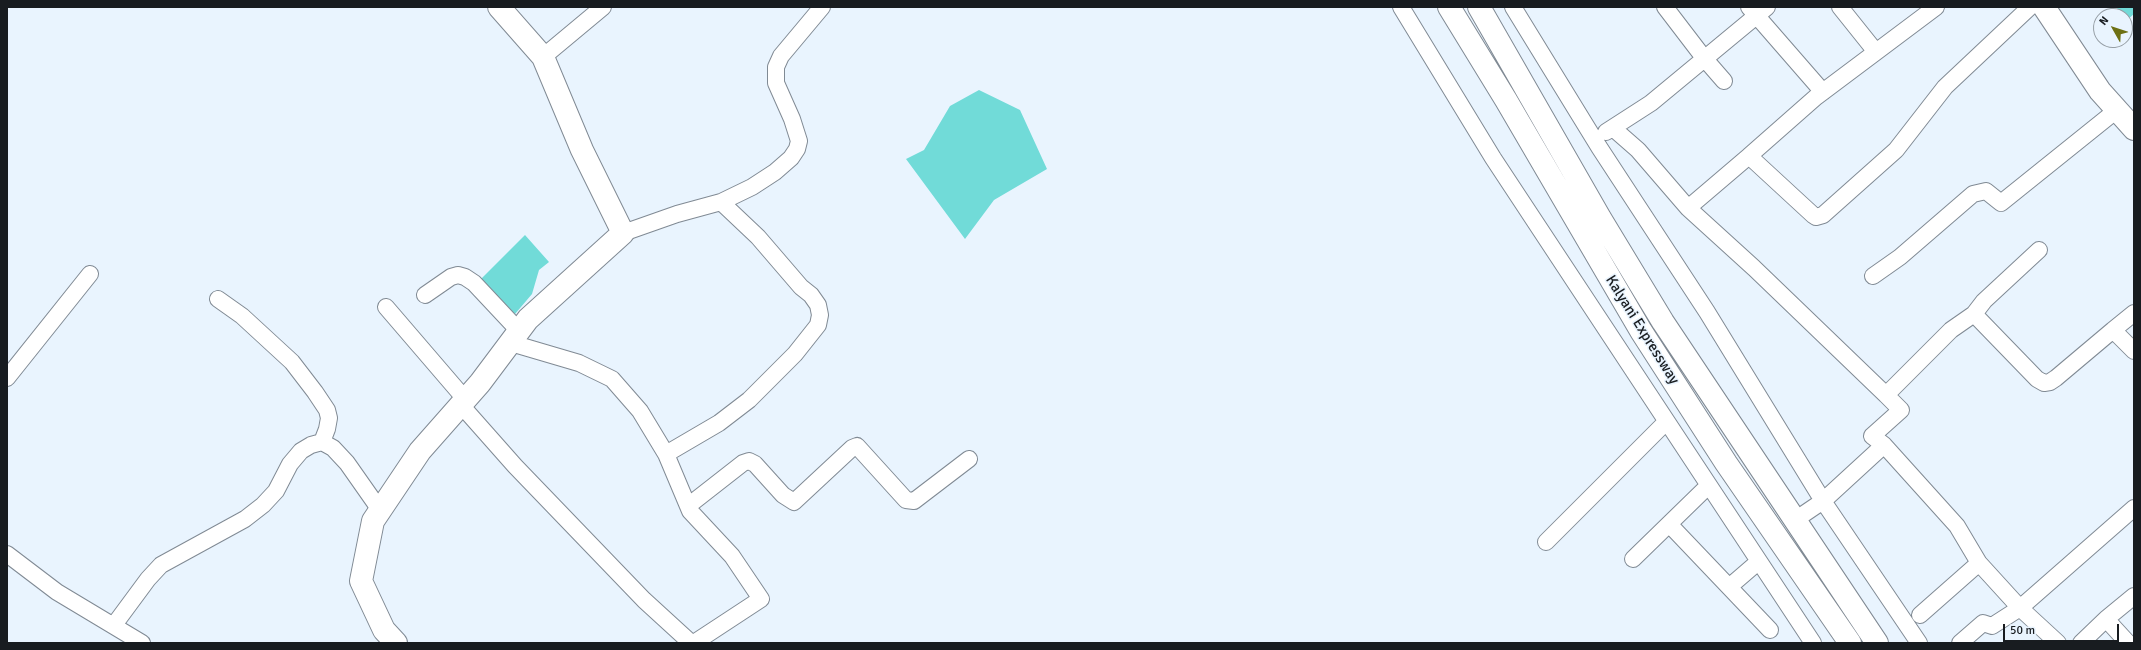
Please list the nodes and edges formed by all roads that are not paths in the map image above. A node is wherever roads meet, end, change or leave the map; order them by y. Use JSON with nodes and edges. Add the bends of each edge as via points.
{"nodes":[{"id":1,"x":499,"y":7,"type":"edge"},
{"id":2,"x":603,"y":7,"type":"edge"},
{"id":3,"x":822,"y":7,"type":"edge"},
{"id":4,"x":1400,"y":7,"type":"edge"},
{"id":5,"x":1449,"y":7,"type":"edge"},
{"id":6,"x":1479,"y":7,"type":"edge"},
{"id":7,"x":1513,"y":7,"type":"edge"},
{"id":8,"x":1665,"y":7,"type":"edge"},
{"id":9,"x":1840,"y":7,"type":"edge"},
{"id":10,"x":1936,"y":7,"type":"edge"},
{"id":11,"x":2030,"y":7,"type":"edge"},
{"id":12,"x":2044,"y":7,"type":"edge"},
{"id":13,"x":1757,"y":10,"type":"edge"},
{"id":14,"x":1876,"y":52,"type":"junction"},
{"id":15,"x":544,"y":57,"type":"junction"},
{"id":16,"x":1704,"y":58,"type":"junction"},
{"id":17,"x":1724,"y":81,"type":"dead end"},
{"id":18,"x":1823,"y":92,"type":"junction"},
{"id":19,"x":2118,"y":109,"type":"junction"},
{"id":20,"x":1614,"y":129,"type":"junction"},
{"id":21,"x":2134,"y":129,"type":"edge"},
{"id":22,"x":1594,"y":138,"type":"junction"},
{"id":23,"x":1748,"y":156,"type":"junction"},
{"id":24,"x":721,"y":202,"type":"junction"},
{"id":25,"x":1688,"y":208,"type":"junction"},
{"id":26,"x":623,"y":233,"type":"junction"},
{"id":27,"x":2039,"y":250,"type":"dead end"},
{"id":28,"x":90,"y":274,"type":"dead end"},
{"id":29,"x":1873,"y":276,"type":"dead end"},
{"id":30,"x":425,"y":295,"type":"dead end"},
{"id":31,"x":218,"y":299,"type":"dead end"},
{"id":32,"x":386,"y":307,"type":"dead end"},
{"id":33,"x":2134,"y":313,"type":"edge"},
{"id":34,"x":1974,"y":314,"type":"junction"},
{"id":35,"x":2112,"y":330,"type":"junction"},
{"id":36,"x":515,"y":337,"type":"junction"},
{"id":37,"x":2134,"y":351,"type":"edge"},
{"id":38,"x":7,"y":378,"type":"edge"},
{"id":39,"x":1886,"y":396,"type":"junction"},
{"id":40,"x":461,"y":405,"type":"junction"},
{"id":41,"x":1666,"y":422,"type":"junction"},
{"id":42,"x":322,"y":442,"type":"junction"},
{"id":43,"x":1884,"y":445,"type":"junction"},
{"id":44,"x":666,"y":454,"type":"junction"},
{"id":45,"x":968,"y":459,"type":"dead end"},
{"id":46,"x":1708,"y":486,"type":"junction"},
{"id":47,"x":1823,"y":501,"type":"junction"},
{"id":48,"x":688,"y":506,"type":"junction"},
{"id":49,"x":2134,"y":508,"type":"edge"},
{"id":50,"x":380,"y":510,"type":"junction"},
{"id":51,"x":1795,"y":520,"type":"junction"},
{"id":52,"x":1669,"y":524,"type":"junction"},
{"id":53,"x":1546,"y":542,"type":"dead end"},
{"id":54,"x":7,"y":554,"type":"edge"},
{"id":55,"x":1633,"y":559,"type":"dead end"},
{"id":56,"x":1758,"y":562,"type":"junction"},
{"id":57,"x":1979,"y":562,"type":"junction"},
{"id":58,"x":1729,"y":587,"type":"junction"},
{"id":59,"x":2134,"y":596,"type":"edge"},
{"id":60,"x":2020,"y":608,"type":"junction"},
{"id":61,"x":1920,"y":615,"type":"dead end"},
{"id":62,"x":2106,"y":619,"type":"junction"},
{"id":63,"x":114,"y":625,"type":"junction"},
{"id":64,"x":1770,"y":630,"type":"dead end"},
{"id":65,"x":136,"y":642,"type":"edge"},
{"id":66,"x":396,"y":643,"type":"edge"},
{"id":67,"x":691,"y":643,"type":"edge"},
{"id":68,"x":694,"y":643,"type":"edge"},
{"id":69,"x":1813,"y":643,"type":"edge"},
{"id":70,"x":1850,"y":643,"type":"edge"},
{"id":71,"x":1877,"y":643,"type":"edge"},
{"id":72,"x":1919,"y":643,"type":"edge"},
{"id":73,"x":1960,"y":643,"type":"edge"},
{"id":74,"x":2058,"y":643,"type":"edge"},
{"id":75,"x":2080,"y":643,"type":"edge"},
{"id":76,"x":2128,"y":643,"type":"edge"}],
"edges":[{"from":1,"to":15,"type":"main road"},
{"from":2,"to":15,"type":"street"},
{"from":3,"to":24,"type":"street","via":[[781,56],[776,67],[776,83],[792,119],[798,141],[797,149],[775,172]]},
{"from":4,"to":41,"type":"street","via":[[1493,158]]},
{"from":5,"to":70,"type":"main road","name":"Kalyani Expressway","via":[[1641,331],[1726,463]]},
{"from":6,"to":51,"type":"main road","name":"Kalyani Expressway","via":[[1663,322]]},
{"from":7,"to":22,"type":"street"},
{"from":8,"to":16,"type":"street"},
{"from":9,"to":14,"type":"street"},
{"from":10,"to":14,"type":"street"},
{"from":11,"to":23,"type":"street","via":[[1945,87],[1896,150],[1823,216],[1813,215]]},
{"from":12,"to":19,"type":"main road","via":[[2100,92]]},
{"from":13,"to":16,"type":"street"},
{"from":13,"to":18,"type":"street"},
{"from":14,"to":18,"type":"street"},
{"from":15,"to":26,"type":"main road","via":[[582,150]]},
{"from":16,"to":17,"type":"street"},
{"from":16,"to":20,"type":"street","via":[[1651,103]]},
{"from":18,"to":23,"type":"street"},
{"from":19,"to":21,"type":"main road"},
{"from":19,"to":29,"type":"street","via":[[2001,203],[1986,191],[1973,194],[1900,257]]},
{"from":20,"to":22,"type":"street"},
{"from":20,"to":25,"type":"street","via":[[1638,150]]},
{"from":22,"to":47,"type":"street","via":[[1707,312]]},
{"from":23,"to":25,"type":"street"},
{"from":24,"to":26,"type":"street"},
{"from":24,"to":44,"type":"street","via":[[758,237],[811,295],[818,305],[818,326],[795,354],[749,400],[719,423]]},
{"from":25,"to":39,"type":"street"},
{"from":26,"to":36,"type":"main road","via":[[528,319]]},
{"from":27,"to":34,"type":"street","via":[[1984,301]]},
{"from":28,"to":38,"type":"street"},
{"from":30,"to":36,"type":"street","via":[[451,277],[465,277],[474,283]]},
{"from":31,"to":42,"type":"street","via":[[242,316],[292,362],[315,392],[327,410],[329,418]]},
{"from":32,"to":40,"type":"street","via":[[465,399]]},
{"from":33,"to":35,"type":"street"},
{"from":34,"to":35,"type":"street","via":[[2038,379],[2044,382],[2056,378]]},
{"from":34,"to":39,"type":"street","via":[[1951,330]]},
{"from":35,"to":37,"type":"street"},
{"from":36,"to":40,"type":"main road"},
{"from":36,"to":44,"type":"street","via":[[612,379],[640,412]]},
{"from":39,"to":43,"type":"street","via":[[1901,410],[1872,436]]},
{"from":40,"to":50,"type":"main road","via":[[420,451]]},
{"from":40,"to":67,"type":"street","via":[[570,524],[644,600]]},
{"from":41,"to":46,"type":"street"},
{"from":41,"to":53,"type":"street"},
{"from":42,"to":50,"type":"street","via":[[333,448],[347,463]]},
{"from":42,"to":63,"type":"street","via":[[301,451],[290,464],[276,491],[245,519],[161,565],[148,578]]},
{"from":43,"to":47,"type":"street"},
{"from":43,"to":57,"type":"street","via":[[1957,526]]},
{"from":44,"to":48,"type":"street"},
{"from":45,"to":48,"type":"street","via":[[914,501],[906,500],[857,446],[794,502],[783,495],[755,464],[749,461]]},
{"from":46,"to":52,"type":"street"},
{"from":46,"to":56,"type":"street"},
{"from":47,"to":51,"type":"street"},
{"from":47,"to":72,"type":"street"},
{"from":48,"to":68,"type":"street","via":[[732,556],[761,599]]},
{"from":49,"to":60,"type":"street"},
{"from":50,"to":66,"type":"main road","via":[[373,521],[361,581],[384,630]]},
{"from":51,"to":71,"type":"main road","name":"Kalyani Expressway"},
{"from":52,"to":55,"type":"street"},
{"from":52,"to":58,"type":"street"},
{"from":54,"to":63,"type":"street","via":[[57,592]]},
{"from":56,"to":58,"type":"street"},
{"from":56,"to":69,"type":"street"},
{"from":57,"to":60,"type":"street"},
{"from":57,"to":61,"type":"street"},
{"from":58,"to":64,"type":"street"},
{"from":59,"to":62,"type":"street"},
{"from":60,"to":73,"type":"street","via":[[1992,626],[1983,623]]},
{"from":60,"to":74,"type":"street"},
{"from":62,"to":75,"type":"street"},
{"from":62,"to":76,"type":"street"},
{"from":63,"to":65,"type":"street"}]}
